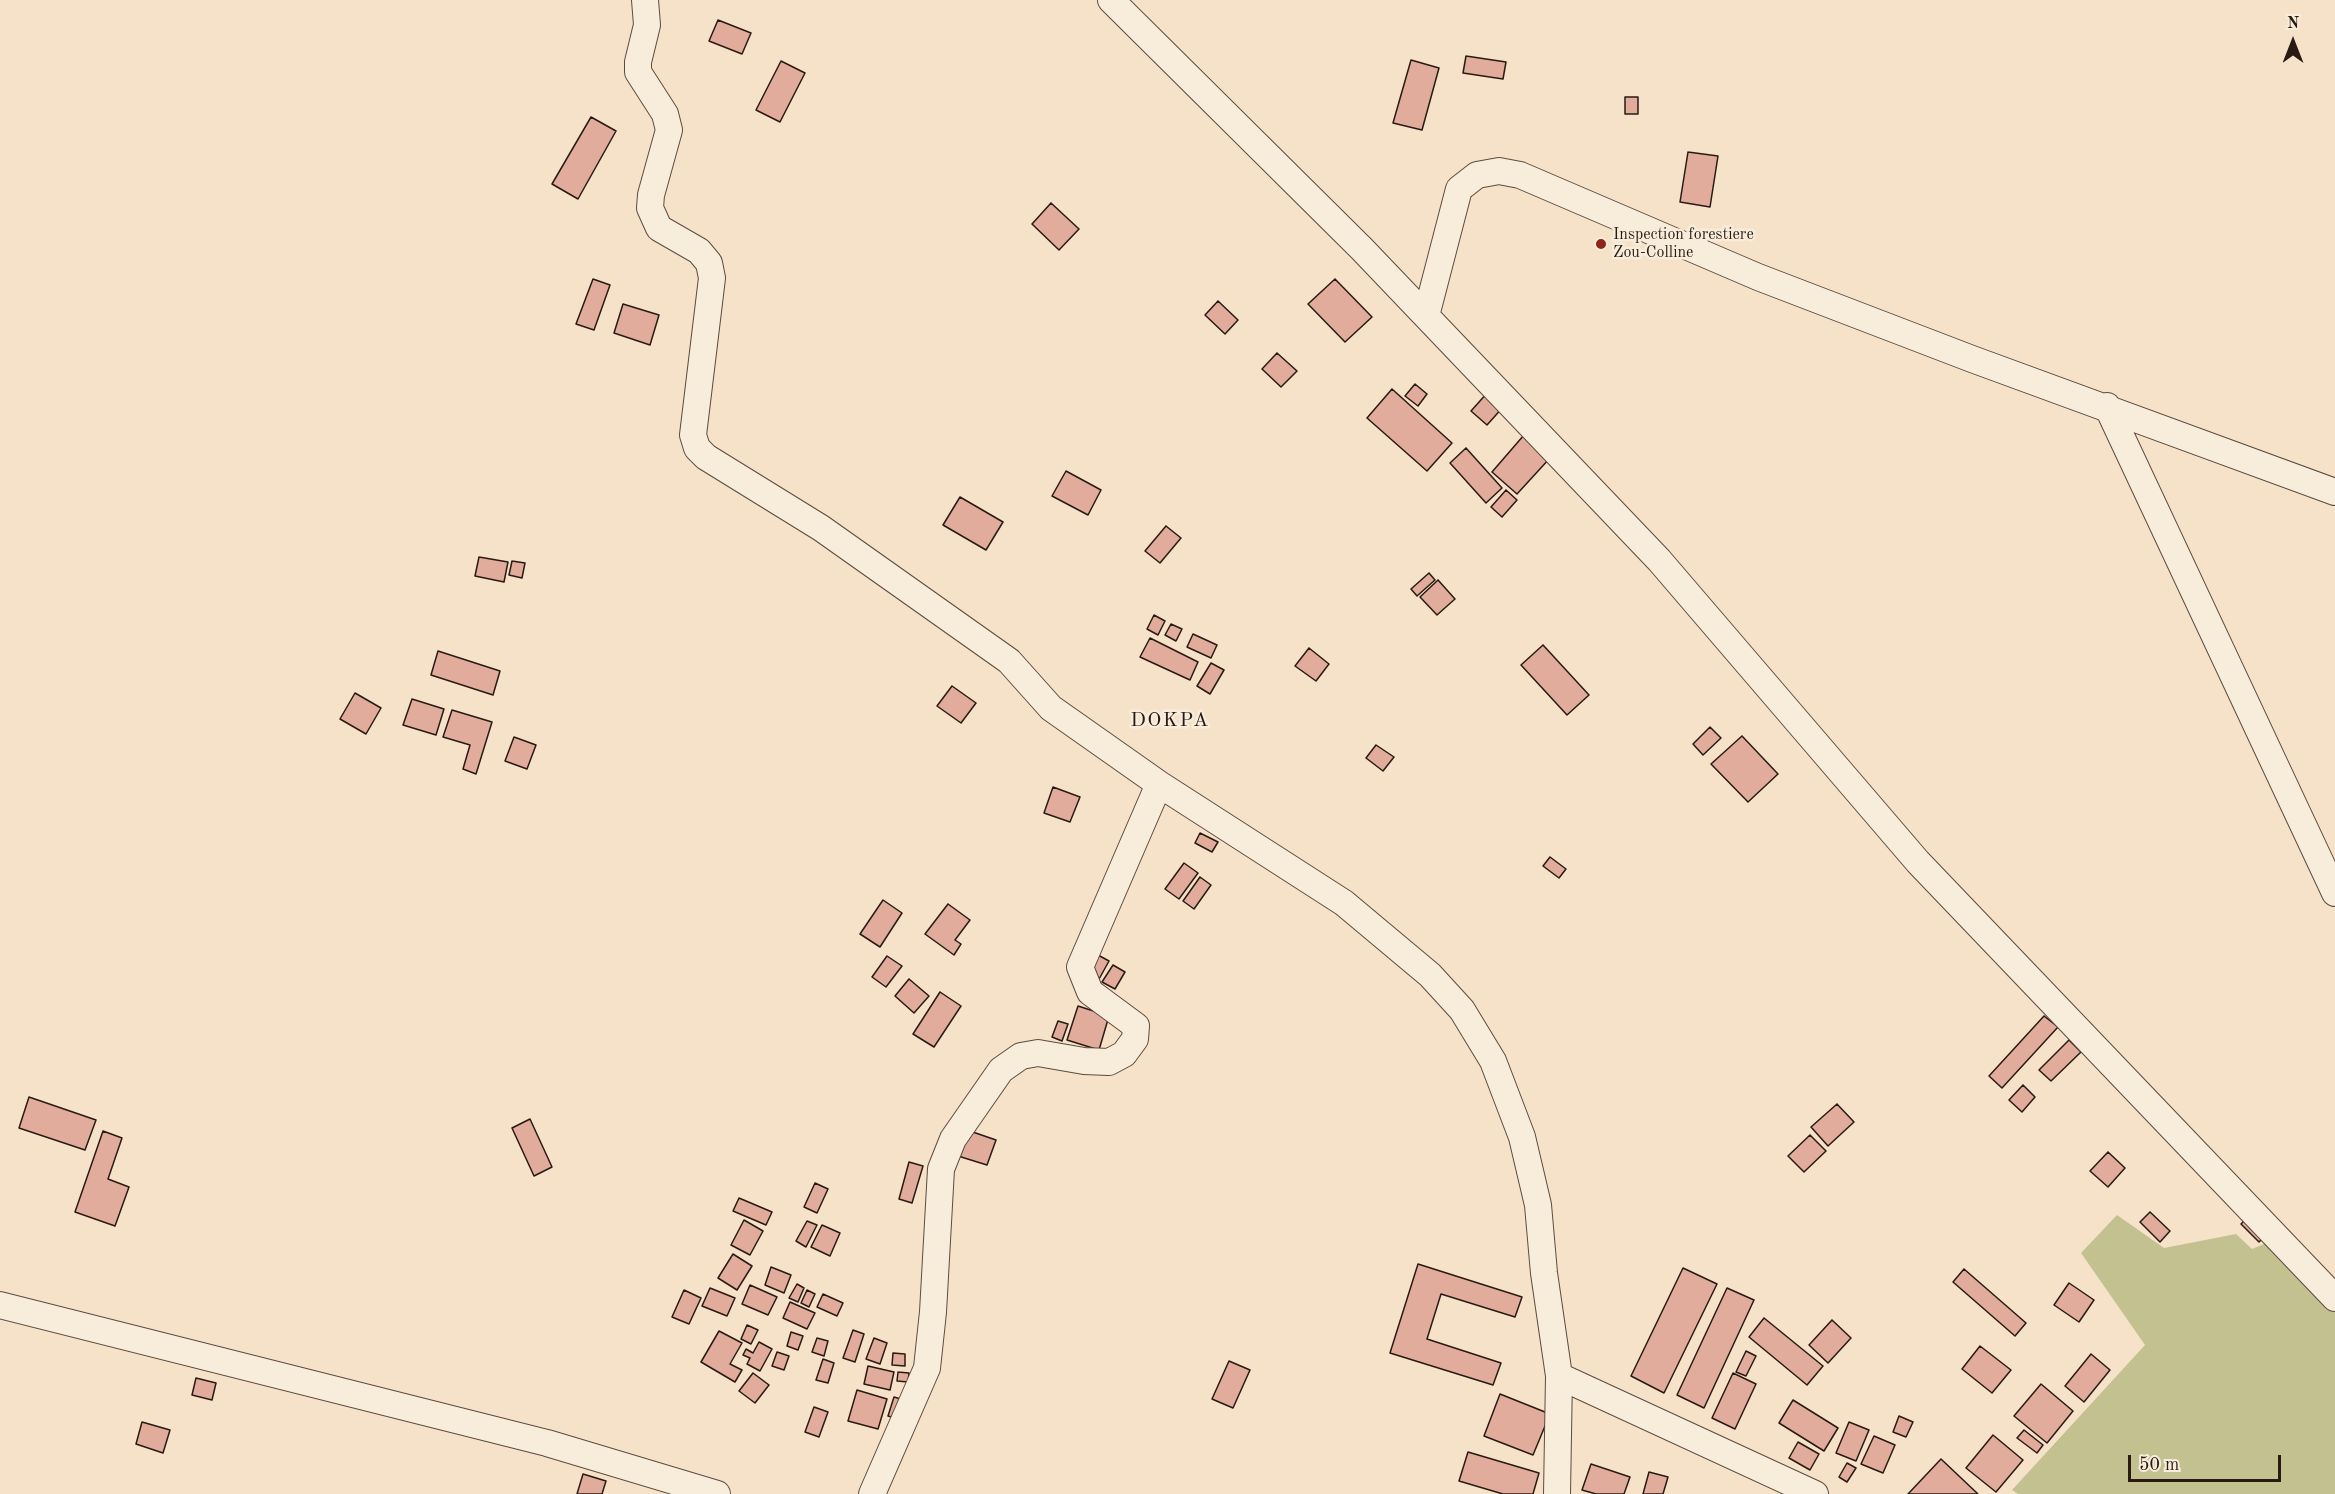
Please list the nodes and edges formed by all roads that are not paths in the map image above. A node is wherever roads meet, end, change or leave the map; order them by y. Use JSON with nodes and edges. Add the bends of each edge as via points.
{"nodes":[{"id":1,"x":645,"y":0,"type":"edge"},
{"id":2,"x":1111,"y":0,"type":"edge"},
{"id":3,"x":1426,"y":316,"type":"junction"},
{"id":4,"x":2107,"y":406,"type":"junction"},
{"id":5,"x":2335,"y":492,"type":"edge"},
{"id":6,"x":1159,"y":784,"type":"junction"},
{"id":7,"x":2335,"y":892,"type":"edge"},
{"id":8,"x":2335,"y":1298,"type":"edge"},
{"id":9,"x":0,"y":1305,"type":"edge"},
{"id":10,"x":1559,"y":1376,"type":"junction"},
{"id":11,"x":717,"y":1494,"type":"edge"},
{"id":12,"x":872,"y":1494,"type":"edge"},
{"id":13,"x":1557,"y":1494,"type":"edge"},
{"id":14,"x":1815,"y":1494,"type":"edge"}],
"edges":[{"from":1,"to":6,"type":"street","via":[[647,25],[638,72],[665,114],[669,130],[650,208],[659,228],[699,251],[709,263],[712,278],[693,435],[697,448],[821,528],[1009,661],[1051,708]]},
{"from":2,"to":3,"type":"street"},
{"from":3,"to":4,"type":"street","via":[[1459,189],[1478,175],[1499,171],[1520,175],[1758,277]]},
{"from":3,"to":8,"type":"street","via":[[1659,560],[1918,862]]},
{"from":4,"to":5,"type":"street"},
{"from":4,"to":7,"type":"street"},
{"from":6,"to":10,"type":"street","via":[[1344,903],[1423,969],[1462,1010],[1493,1061],[1522,1137],[1538,1205]]},
{"from":6,"to":12,"type":"street","via":[[1080,967],[1090,992],[1136,1026],[1135,1039],[1124,1054],[1109,1062],[1038,1053],[1021,1056],[1000,1070],[953,1139],[941,1169],[927,1368]]},
{"from":9,"to":11,"type":"street","via":[[547,1443]]},
{"from":10,"to":13,"type":"street"},
{"from":10,"to":14,"type":"street"}]}
